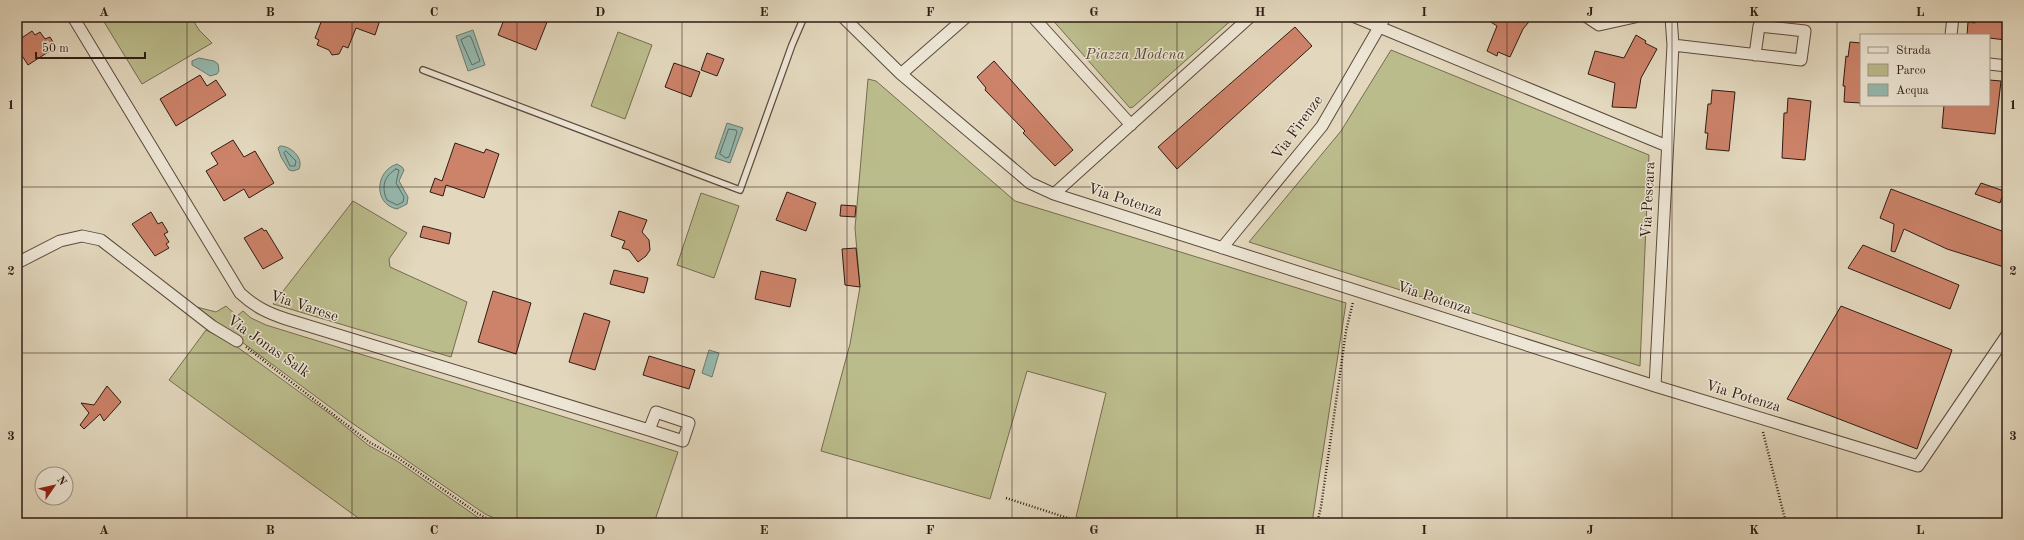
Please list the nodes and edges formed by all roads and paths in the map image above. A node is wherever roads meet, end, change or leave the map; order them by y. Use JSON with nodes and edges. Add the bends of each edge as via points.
{"nodes":[{"id":1,"x":73,"y":17,"type":"edge"},
{"id":2,"x":804,"y":17,"type":"edge"},
{"id":3,"x":843,"y":17,"type":"edge"},
{"id":4,"x":966,"y":17,"type":"edge"},
{"id":5,"x":1033,"y":17,"type":"edge"},
{"id":6,"x":1250,"y":17,"type":"edge"},
{"id":7,"x":1355,"y":17,"type":"edge"},
{"id":8,"x":1385,"y":17,"type":"edge"},
{"id":9,"x":1588,"y":17,"type":"edge"},
{"id":10,"x":1635,"y":17,"type":"edge"},
{"id":11,"x":1671,"y":17,"type":"edge"},
{"id":12,"x":1953,"y":17,"type":"edge"},
{"id":13,"x":1379,"y":28,"type":"junction"},
{"id":14,"x":1951,"y":34,"type":"edge"},
{"id":15,"x":1673,"y":45,"type":"junction"},
{"id":16,"x":1755,"y":55,"type":"junction"},
{"id":17,"x":1990,"y":64,"type":"edge"},
{"id":18,"x":2007,"y":66,"type":"edge"},
{"id":19,"x":423,"y":70,"type":"dead end"},
{"id":20,"x":901,"y":74,"type":"junction"},
{"id":21,"x":1131,"y":124,"type":"junction"},
{"id":22,"x":1667,"y":146,"type":"junction"},
{"id":23,"x":1054,"y":194,"type":"junction"},
{"id":24,"x":1222,"y":248,"type":"junction"},
{"id":25,"x":17,"y":263,"type":"edge"},
{"id":26,"x":1356,"y":290,"type":"junction"},
{"id":27,"x":2007,"y":335,"type":"edge"},
{"id":28,"x":237,"y":341,"type":"joint"},
{"id":29,"x":1655,"y":386,"type":"junction"},
{"id":30,"x":1760,"y":418,"type":"junction"},
{"id":31,"x":649,"y":430,"type":"dead end"},
{"id":32,"x":1006,"y":498,"type":"dead end"},
{"id":33,"x":495,"y":523,"type":"edge"},
{"id":34,"x":1083,"y":523,"type":"edge"},
{"id":35,"x":1317,"y":523,"type":"edge"},
{"id":36,"x":1786,"y":523,"type":"edge"}],
"edges":[{"from":1,"to":31,"type":"street","name":"Via Varese","via":[[240,293],[253,305],[274,315]]},
{"from":2,"to":19,"type":"lane","via":[[740,190]]},
{"from":3,"to":20,"type":"street","name":"Via Potenza"},
{"from":4,"to":20,"type":"street"},
{"from":5,"to":21,"type":"street"},
{"from":6,"to":21,"type":"street"},
{"from":7,"to":13,"type":"street"},
{"from":8,"to":13,"type":"street","name":"Via Firenze"},
{"from":9,"to":10,"type":"street","via":[[1599,25]]},
{"from":11,"to":15,"type":"street","name":"Via Pescara"},
{"from":12,"to":14,"type":"street"},
{"from":13,"to":22,"type":"street"},
{"from":13,"to":24,"type":"street","name":"Via Firenze","via":[[1322,126]]},
{"from":15,"to":16,"type":"street"},
{"from":15,"to":22,"type":"street","name":"Via Pescara"},
{"from":16,"to":16,"type":"street","via":[[1801,60],[1805,31],[1758,26]]},
{"from":17,"to":18,"type":"street"},
{"from":20,"to":23,"type":"street","name":"Via Potenza","via":[[1030,183]]},
{"from":21,"to":23,"type":"street"},
{"from":22,"to":29,"type":"street","name":"Via Pescara"},
{"from":23,"to":24,"type":"street","name":"Via Potenza"},
{"from":24,"to":26,"type":"street","name":"Via Potenza"},
{"from":25,"to":28,"type":"street","name":"Via Jonas Salk","via":[[60,242],[82,236],[101,240],[212,326]]},
{"from":26,"to":29,"type":"street","name":"Via Potenza"},
{"from":26,"to":35,"type":"path","via":[[1346,331]]},
{"from":27,"to":30,"type":"street","name":"Via Potenza","via":[[1918,466]]},
{"from":28,"to":33,"type":"path","name":"Via Jonas Salk","via":[[370,442]]},
{"from":29,"to":30,"type":"street","name":"Via Potenza"},
{"from":30,"to":36,"type":"path"},
{"from":32,"to":34,"type":"path"}]}
